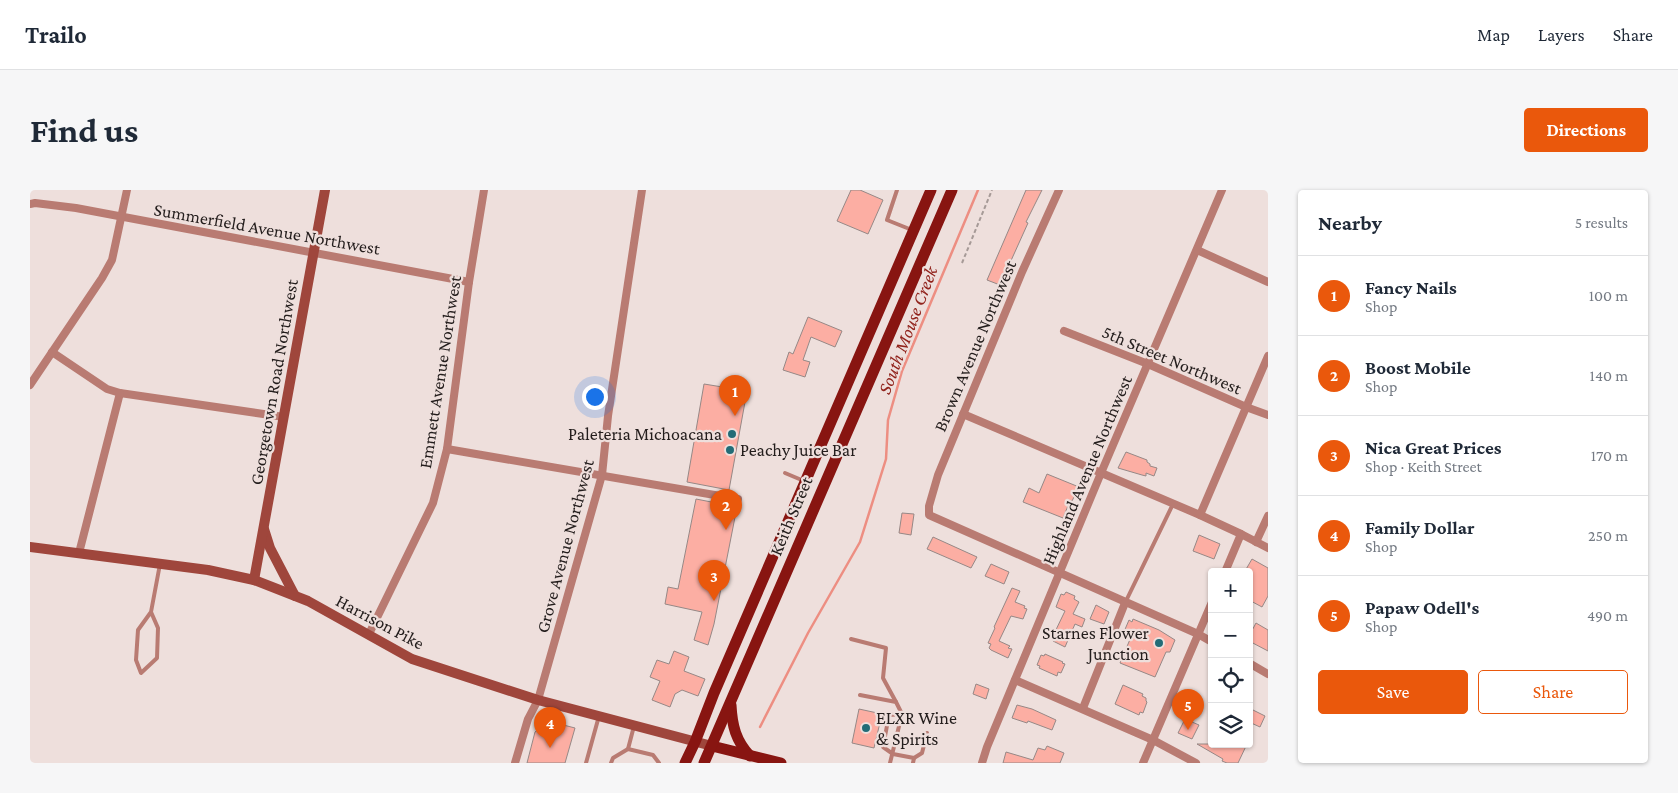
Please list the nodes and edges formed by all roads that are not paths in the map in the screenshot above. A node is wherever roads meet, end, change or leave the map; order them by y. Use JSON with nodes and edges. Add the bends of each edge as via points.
{"nodes":[{"id":1,"x":126,"y":190,"type":"edge"},
{"id":2,"x":325,"y":190,"type":"edge"},
{"id":3,"x":484,"y":190,"type":"edge"},
{"id":4,"x":642,"y":190,"type":"edge"},
{"id":5,"x":897,"y":190,"type":"edge"},
{"id":6,"x":931,"y":190,"type":"edge"},
{"id":7,"x":952,"y":190,"type":"edge"},
{"id":8,"x":1059,"y":190,"type":"edge"},
{"id":9,"x":1222,"y":190,"type":"edge"},
{"id":10,"x":30,"y":204,"type":"edge"},
{"id":11,"x":122,"y":218,"type":"junction"},
{"id":12,"x":914,"y":230,"type":"junction"},
{"id":13,"x":1197,"y":250,"type":"junction"},
{"id":14,"x":314,"y":252,"type":"junction"},
{"id":15,"x":469,"y":282,"type":"junction"},
{"id":16,"x":1268,"y":282,"type":"edge"},
{"id":17,"x":1064,"y":331,"type":"dead end"},
{"id":18,"x":52,"y":352,"type":"junction"},
{"id":19,"x":1268,"y":356,"type":"edge"},
{"id":20,"x":1148,"y":364,"type":"junction"},
{"id":21,"x":30,"y":385,"type":"edge"},
{"id":22,"x":120,"y":393,"type":"junction"},
{"id":23,"x":1246,"y":407,"type":"junction"},
{"id":24,"x":963,"y":414,"type":"junction"},
{"id":25,"x":1268,"y":415,"type":"edge"},
{"id":26,"x":284,"y":417,"type":"junction"},
{"id":27,"x":447,"y":449,"type":"junction"},
{"id":28,"x":785,"y":473,"type":"dead end"},
{"id":29,"x":1101,"y":473,"type":"junction"},
{"id":30,"x":602,"y":476,"type":"junction"},
{"id":31,"x":806,"y":482,"type":"junction"},
{"id":32,"x":822,"y":488,"type":"junction"},
{"id":33,"x":738,"y":499,"type":"dead end"},
{"id":34,"x":1173,"y":504,"type":"junction"},
{"id":35,"x":1200,"y":515,"type":"junction"},
{"id":36,"x":1268,"y":516,"type":"edge"},
{"id":37,"x":264,"y":526,"type":"junction"},
{"id":38,"x":1241,"y":534,"type":"junction"},
{"id":39,"x":1256,"y":542,"type":"junction"},
{"id":40,"x":30,"y":547,"type":"edge"},
{"id":41,"x":1268,"y":548,"type":"edge"},
{"id":42,"x":79,"y":553,"type":"junction"},
{"id":43,"x":160,"y":564,"type":"junction"},
{"id":44,"x":1227,"y":568,"type":"edge"},
{"id":45,"x":1059,"y":573,"type":"junction"},
{"id":46,"x":254,"y":580,"type":"junction"},
{"id":47,"x":295,"y":596,"type":"junction"},
{"id":48,"x":1125,"y":603,"type":"junction"},
{"id":49,"x":1208,"y":611,"type":"edge"},
{"id":50,"x":151,"y":612,"type":"junction"},
{"id":51,"x":368,"y":634,"type":"junction"},
{"id":52,"x":1198,"y":634,"type":"junction"},
{"id":53,"x":851,"y":639,"type":"dead end"},
{"id":54,"x":1208,"y":640,"type":"edge"},
{"id":55,"x":1253,"y":665,"type":"edge"},
{"id":56,"x":1268,"y":674,"type":"edge"},
{"id":57,"x":1015,"y":680,"type":"junction"},
{"id":58,"x":860,"y":695,"type":"dead end"},
{"id":59,"x":538,"y":700,"type":"junction"},
{"id":60,"x":731,"y":702,"type":"junction"},
{"id":61,"x":896,"y":702,"type":"junction"},
{"id":62,"x":1083,"y":708,"type":"junction"},
{"id":63,"x":902,"y":714,"type":"junction"},
{"id":64,"x":599,"y":716,"type":"junction"},
{"id":65,"x":634,"y":726,"type":"junction"},
{"id":66,"x":926,"y":733,"type":"dead end"},
{"id":67,"x":1153,"y":740,"type":"junction"},
{"id":68,"x":695,"y":742,"type":"junction"},
{"id":69,"x":712,"y":746,"type":"junction"},
{"id":70,"x":628,"y":748,"type":"junction"},
{"id":71,"x":892,"y":754,"type":"junction"},
{"id":72,"x":750,"y":756,"type":"junction"},
{"id":73,"x":913,"y":761,"type":"edge"},
{"id":74,"x":515,"y":763,"type":"edge"},
{"id":75,"x":586,"y":763,"type":"edge"},
{"id":76,"x":611,"y":763,"type":"edge"},
{"id":77,"x":659,"y":763,"type":"edge"},
{"id":78,"x":685,"y":763,"type":"edge"},
{"id":79,"x":704,"y":763,"type":"edge"},
{"id":80,"x":781,"y":763,"type":"edge"},
{"id":81,"x":890,"y":763,"type":"edge"},
{"id":82,"x":982,"y":763,"type":"edge"},
{"id":83,"x":1143,"y":763,"type":"edge"},
{"id":84,"x":1196,"y":763,"type":"edge"}],
"edges":[{"from":1,"to":11,"type":"street"},
{"from":2,"to":14,"type":"main road","name":"Georgetown Road Northwest"},
{"from":3,"to":15,"type":"street","name":"Emmett Avenue Northwest"},
{"from":4,"to":30,"type":"street","name":"Grove Avenue Northwest"},
{"from":5,"to":12,"type":"lane","via":[[887,220]]},
{"from":6,"to":12,"type":"main road","name":"Keith Street"},
{"from":7,"to":32,"type":"main road","name":"Keith Street"},
{"from":8,"to":24,"type":"street","name":"Brown Avenue Northwest"},
{"from":9,"to":13,"type":"street","name":"Highland Avenue Northwest"},
{"from":10,"to":11,"type":"street","name":"Summerfield Avenue Northwest","via":[[76,208]]},
{"from":11,"to":14,"type":"street","name":"Summerfield Avenue Northwest"},
{"from":11,"to":18,"type":"street","via":[[112,260]]},
{"from":12,"to":31,"type":"main road","name":"Keith Street"},
{"from":13,"to":16,"type":"street"},
{"from":13,"to":20,"type":"street","name":"Highland Avenue Northwest"},
{"from":14,"to":15,"type":"street","name":"Summerfield Avenue Northwest"},
{"from":14,"to":26,"type":"main road","name":"Georgetown Road Northwest"},
{"from":15,"to":27,"type":"street","name":"Emmett Avenue Northwest"},
{"from":17,"to":20,"type":"street","name":"5th Street Northwest"},
{"from":18,"to":21,"type":"street"},
{"from":18,"to":22,"type":"street","via":[[107,389]]},
{"from":19,"to":23,"type":"street"},
{"from":20,"to":23,"type":"street","name":"5th Street Northwest"},
{"from":20,"to":29,"type":"street","name":"Highland Avenue Northwest"},
{"from":22,"to":26,"type":"street"},
{"from":22,"to":42,"type":"street"},
{"from":23,"to":25,"type":"street","name":"5th Street Northwest"},
{"from":23,"to":35,"type":"street"},
{"from":24,"to":29,"type":"street"},
{"from":24,"to":45,"type":"street","name":"Brown Avenue Northwest","via":[[938,476],[928,506],[929,516]]},
{"from":26,"to":37,"type":"main road","name":"Georgetown Road Northwest"},
{"from":27,"to":30,"type":"street"},
{"from":27,"to":51,"type":"street","name":"Emmett Avenue Northwest","via":[[433,503]]},
{"from":28,"to":31,"type":"lane"},
{"from":29,"to":34,"type":"street"},
{"from":29,"to":45,"type":"street","name":"Highland Avenue Northwest"},
{"from":30,"to":33,"type":"street"},
{"from":30,"to":59,"type":"street","name":"Grove Avenue Northwest"},
{"from":31,"to":32,"type":"main road"},
{"from":31,"to":68,"type":"main road","name":"Keith Street"},
{"from":32,"to":60,"type":"main road","name":"Keith Street"},
{"from":34,"to":35,"type":"street"},
{"from":34,"to":48,"type":"lane"},
{"from":35,"to":38,"type":"street"},
{"from":36,"to":39,"type":"street"},
{"from":37,"to":46,"type":"main road","name":"Georgetown Road Northwest"},
{"from":37,"to":47,"type":"main road","via":[[270,548]]},
{"from":38,"to":39,"type":"street"},
{"from":38,"to":44,"type":"street"},
{"from":39,"to":41,"type":"street"},
{"from":40,"to":42,"type":"main road","name":"Harrison Pike"},
{"from":42,"to":43,"type":"main road","name":"Harrison Pike"},
{"from":43,"to":46,"type":"main road","name":"Harrison Pike"},
{"from":43,"to":50,"type":"lane"},
{"from":45,"to":48,"type":"street"},
{"from":45,"to":57,"type":"street","name":"Highland Avenue Northwest"},
{"from":46,"to":47,"type":"main road","name":"Harrison Pike"},
{"from":47,"to":51,"type":"main road","name":"Harrison Pike"},
{"from":48,"to":52,"type":"street"},
{"from":48,"to":62,"type":"street"},
{"from":49,"to":52,"type":"street"},
{"from":50,"to":50,"type":"lane","via":[[138,630],[136,660],[141,673],[157,658],[158,628]]},
{"from":51,"to":59,"type":"main road","name":"Harrison Pike","via":[[412,659]]},
{"from":52,"to":54,"type":"street"},
{"from":52,"to":67,"type":"street"},
{"from":53,"to":61,"type":"lane","via":[[886,648],[883,678]]},
{"from":55,"to":56,"type":"street"},
{"from":57,"to":62,"type":"street"},
{"from":57,"to":82,"type":"street","name":"Highland Avenue Northwest"},
{"from":58,"to":61,"type":"lane"},
{"from":59,"to":64,"type":"main road","name":"Harrison Pike"},
{"from":59,"to":74,"type":"street","name":"Grove Avenue Northwest","via":[[528,719]]},
{"from":60,"to":69,"type":"main road","name":"Keith Street"},
{"from":60,"to":72,"type":"main road","via":[[736,734]]},
{"from":61,"to":63,"type":"lane"},
{"from":62,"to":67,"type":"street","via":[[1093,716]]},
{"from":63,"to":71,"type":"lane"},
{"from":63,"to":71,"type":"lane","via":[[889,715],[883,747]]},
{"from":64,"to":65,"type":"main road","name":"Harrison Pike"},
{"from":64,"to":75,"type":"lane"},
{"from":65,"to":68,"type":"main road","name":"Harrison Pike"},
{"from":65,"to":70,"type":"lane"},
{"from":66,"to":73,"type":"lane","via":[[922,752]]},
{"from":67,"to":83,"type":"street"},
{"from":67,"to":84,"type":"street"},
{"from":68,"to":69,"type":"main road","name":"Harrison Pike"},
{"from":68,"to":78,"type":"main road","name":"Keith Street"},
{"from":69,"to":72,"type":"main road"},
{"from":69,"to":79,"type":"main road","name":"Keith Street"},
{"from":70,"to":76,"type":"lane"},
{"from":70,"to":77,"type":"lane","via":[[653,755]]},
{"from":71,"to":73,"type":"lane"},
{"from":71,"to":81,"type":"lane"},
{"from":72,"to":80,"type":"main road"}]}
